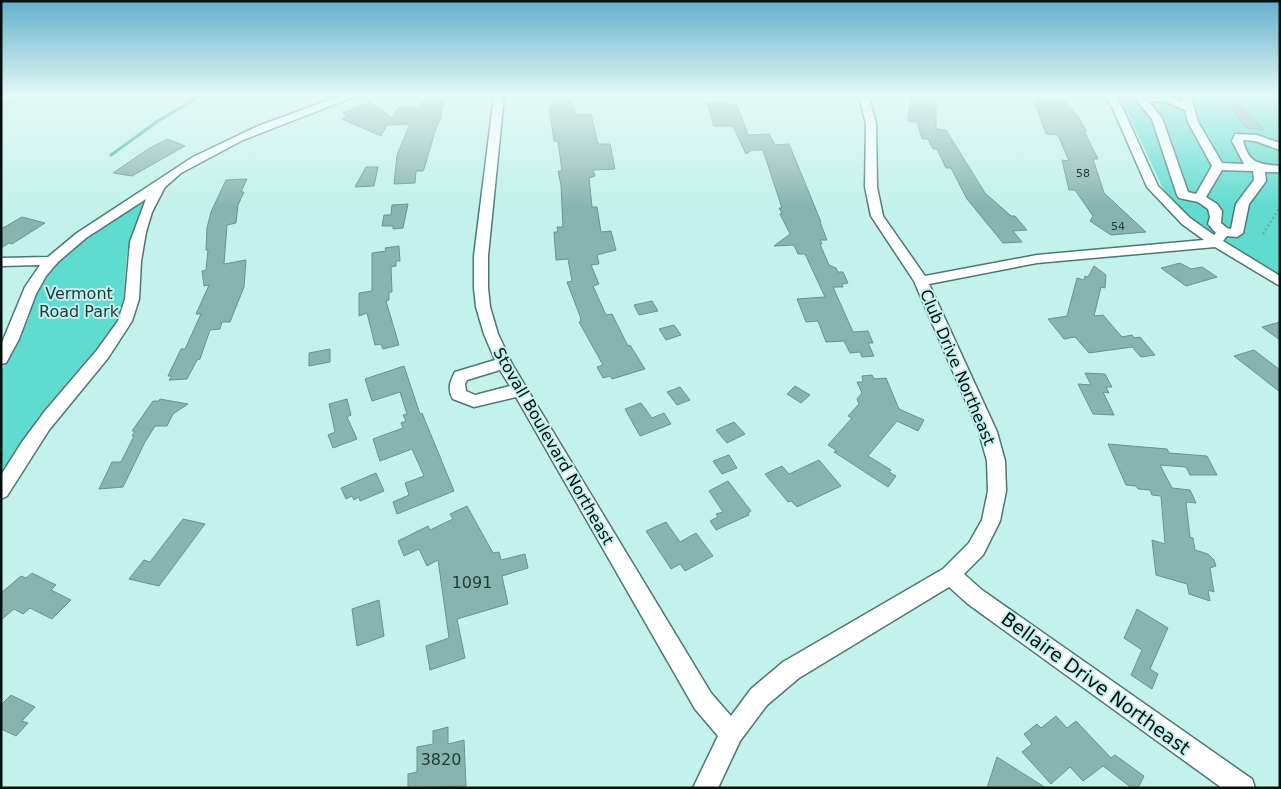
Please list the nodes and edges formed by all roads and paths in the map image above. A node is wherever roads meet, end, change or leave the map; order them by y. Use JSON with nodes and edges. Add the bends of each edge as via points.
{"nodes":[{"id":1,"x":250,"y":133,"type":"edge"},
{"id":2,"x":495,"y":133,"type":"edge"},
{"id":3,"x":872,"y":133,"type":"edge"},
{"id":4,"x":1129,"y":133,"type":"edge"},
{"id":5,"x":1162,"y":133,"type":"edge"},
{"id":6,"x":1199,"y":133,"type":"edge"},
{"id":7,"x":1280,"y":147,"type":"edge"},
{"id":8,"x":1218,"y":166,"type":"junction"},
{"id":9,"x":1259,"y":169,"type":"junction"},
{"id":10,"x":1280,"y":169,"type":"edge"},
{"id":11,"x":160,"y":186,"type":"junction"},
{"id":12,"x":1200,"y":198,"type":"junction"},
{"id":13,"x":1280,"y":207,"type":"edge"},
{"id":14,"x":1263,"y":234,"type":"dead end"},
{"id":15,"x":1219,"y":238,"type":"junction"},
{"id":16,"x":51,"y":261,"type":"junction"},
{"id":17,"x":1,"y":262,"type":"edge"},
{"id":18,"x":921,"y":281,"type":"junction"},
{"id":19,"x":1280,"y":282,"type":"edge"},
{"id":20,"x":1,"y":360,"type":"edge"},
{"id":21,"x":504,"y":363,"type":"junction"},
{"id":22,"x":520,"y":390,"type":"junction"},
{"id":23,"x":1,"y":491,"type":"edge"},
{"id":24,"x":950,"y":575,"type":"junction"},
{"id":25,"x":732,"y":733,"type":"junction"},
{"id":26,"x":705,"y":788,"type":"edge"},
{"id":27,"x":1243,"y":788,"type":"edge"}],
"edges":[{"from":1,"to":11,"type":"street","via":[[175,172]]},
{"from":2,"to":21,"type":"street","name":"Stovall Boulevard Northeast","via":[[481,260],[481,288],[491,334]]},
{"from":3,"to":18,"type":"street","name":"Club Drive Northeast","via":[[873,202],[884,227]]},
{"from":4,"to":15,"type":"street","via":[[1154,187],[1186,221]]},
{"from":5,"to":12,"type":"lane","via":[[1183,195]]},
{"from":6,"to":8,"type":"street"},
{"from":7,"to":9,"type":"street","via":[[1257,138],[1239,136],[1237,141],[1249,164]]},
{"from":8,"to":9,"type":"lane"},
{"from":8,"to":12,"type":"street"},
{"from":9,"to":10,"type":"lane"},
{"from":9,"to":15,"type":"street","via":[[1260,181],[1244,198],[1237,233]]},
{"from":11,"to":16,"type":"street","via":[[88,230]]},
{"from":11,"to":23,"type":"street","via":[[138,238],[133,298],[124,323],[40,429]]},
{"from":12,"to":15,"type":"street","via":[[1217,211],[1218,218],[1214,224]]},
{"from":13,"to":14,"type":"path"},
{"from":15,"to":18,"type":"street","via":[[1037,259]]},
{"from":15,"to":19,"type":"street"},
{"from":16,"to":17,"type":"street"},
{"from":16,"to":20,"type":"street","via":[[29,291],[15,333]]},
{"from":18,"to":24,"type":"street","name":"Club Drive Northeast","via":[[988,432],[996,461],[997,491],[991,521],[976,549]]},
{"from":21,"to":22,"type":"street","name":"Stovall Boulevard Northeast"},
{"from":21,"to":22,"type":"street","via":[[461,376],[459,395],[474,401]]},
{"from":22,"to":25,"type":"street","name":"Stovall Boulevard Northeast","via":[[703,701]]},
{"from":24,"to":25,"type":"street","name":"Club Drive Northeast","via":[[791,670],[759,697]]},
{"from":24,"to":27,"type":"street","name":"Bellaire Drive Northeast","via":[[983,603]]},
{"from":25,"to":26,"type":"street","name":"Club Drive Northeast"}]}
